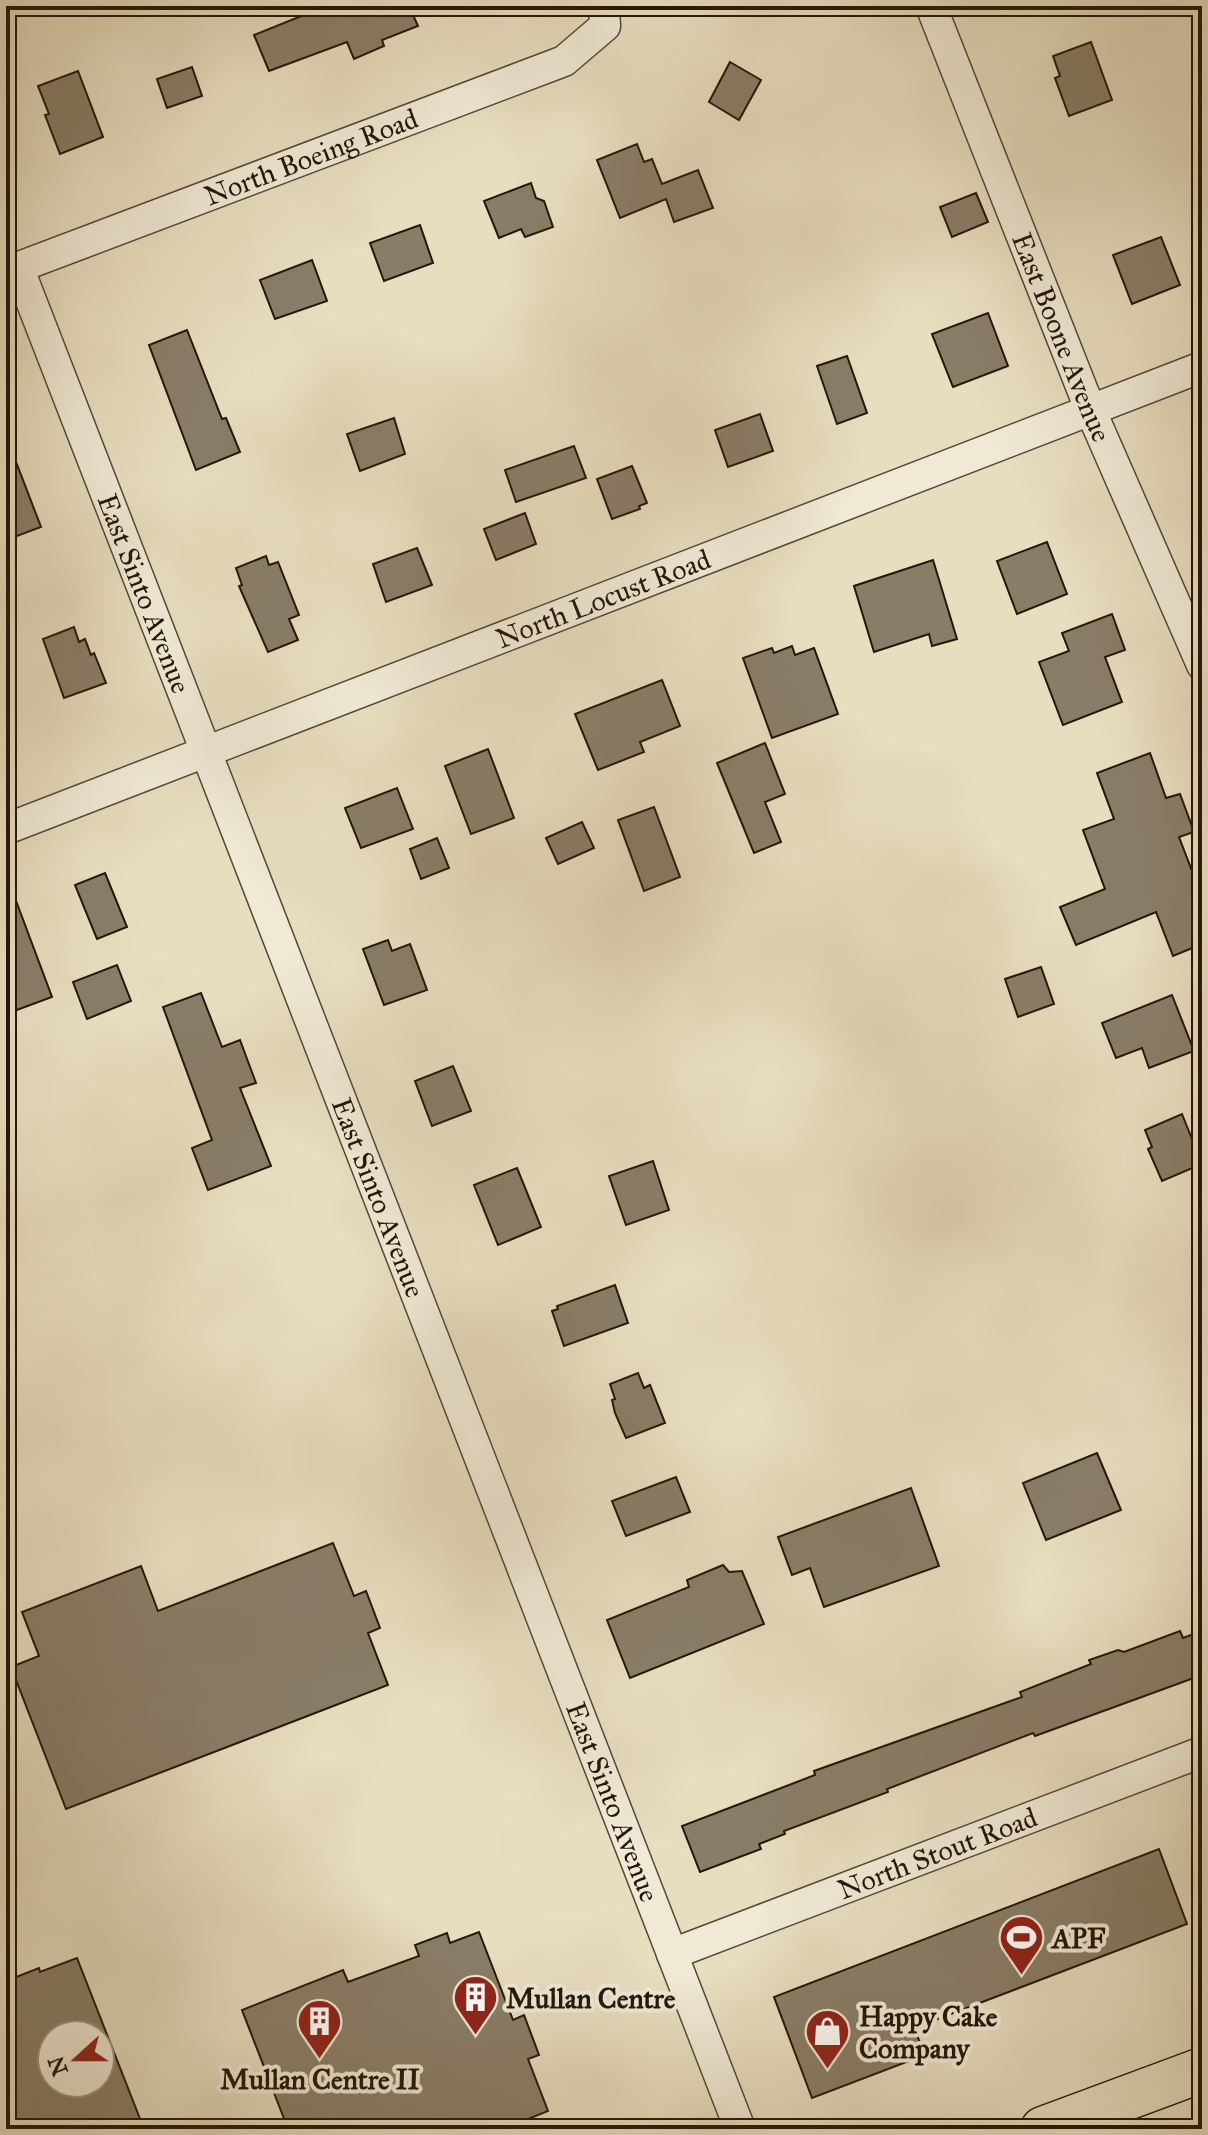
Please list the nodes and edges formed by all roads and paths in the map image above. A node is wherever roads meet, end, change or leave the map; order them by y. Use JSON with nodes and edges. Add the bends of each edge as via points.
{"nodes":[{"id":1,"x":931,"y":6,"type":"edge"},
{"id":2,"x":605,"y":16,"type":"edge"},
{"id":3,"x":12,"y":270,"type":"edge"},
{"id":4,"x":1202,"y":367,"type":"edge"},
{"id":5,"x":1090,"y":409,"type":"junction"},
{"id":6,"x":1202,"y":665,"type":"edge"},
{"id":7,"x":205,"y":754,"type":"junction"},
{"id":8,"x":6,"y":829,"type":"edge"},
{"id":9,"x":1202,"y":1752,"type":"edge"},
{"id":10,"x":672,"y":1954,"type":"junction"},
{"id":11,"x":1202,"y":2070,"type":"edge"},
{"id":12,"x":740,"y":2129,"type":"edge"},
{"id":13,"x":1043,"y":2129,"type":"edge"}],
"edges":[{"from":1,"to":5,"type":"street","name":"East Boone Avenue"},
{"from":2,"to":3,"type":"street","name":"North Boeing Road","via":[[564,61]]},
{"from":3,"to":7,"type":"street","name":"East Sinto Avenue"},
{"from":4,"to":5,"type":"street","name":"North Locust Road"},
{"from":5,"to":6,"type":"street","name":"East Boone Avenue"},
{"from":5,"to":7,"type":"street","name":"North Locust Road"},
{"from":7,"to":8,"type":"street","name":"North Locust Road"},
{"from":7,"to":10,"type":"street","name":"East Sinto Avenue"},
{"from":9,"to":10,"type":"street","name":"North Stout Road"},
{"from":10,"to":12,"type":"street","name":"East Sinto Avenue"},
{"from":11,"to":13,"type":"main road"}]}
